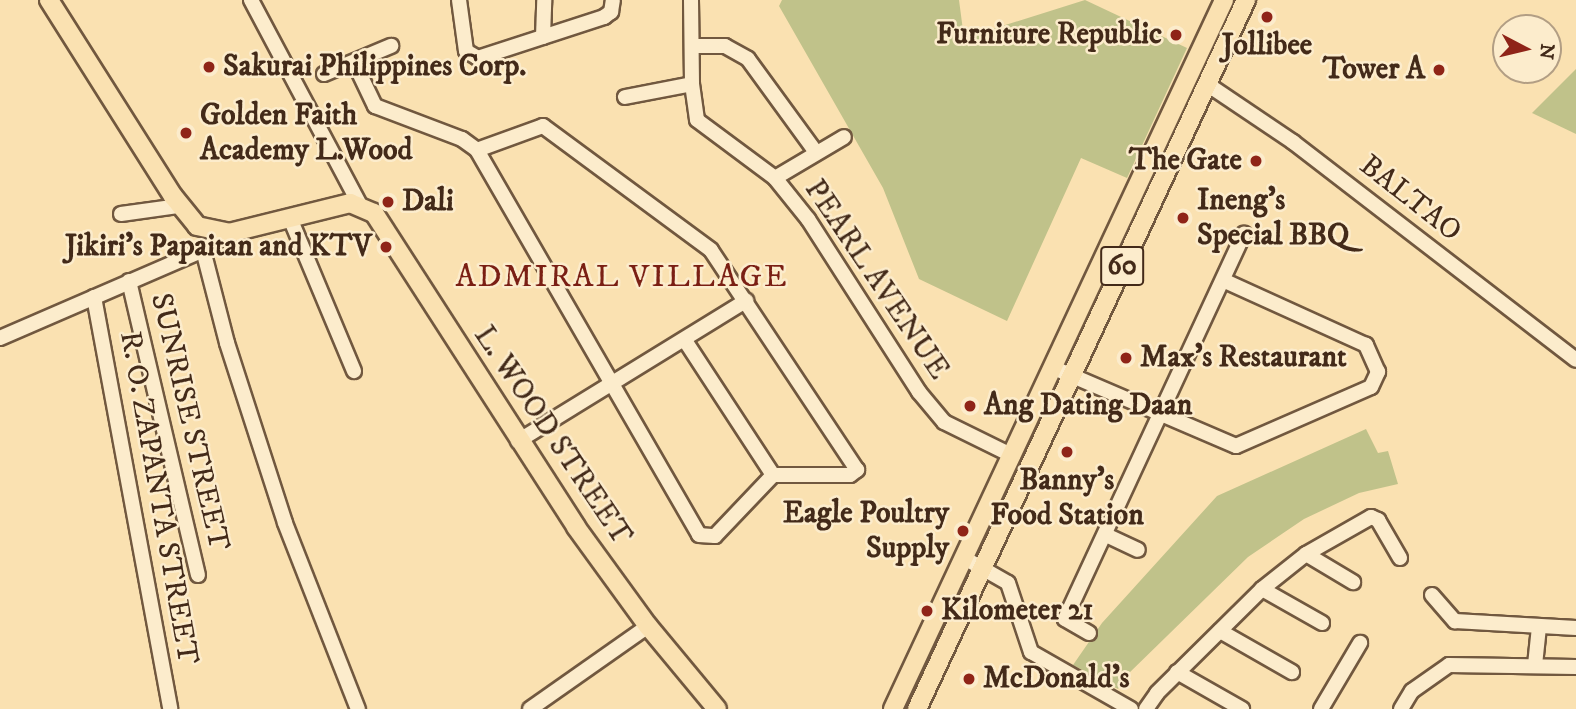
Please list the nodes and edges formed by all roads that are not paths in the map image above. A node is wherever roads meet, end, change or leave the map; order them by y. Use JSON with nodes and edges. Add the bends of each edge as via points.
{"nodes":[{"id":1,"x":49,"y":0,"type":"edge"},
{"id":2,"x":251,"y":0,"type":"edge"},
{"id":3,"x":458,"y":0,"type":"edge"},
{"id":4,"x":544,"y":0,"type":"edge"},
{"id":5,"x":691,"y":0,"type":"edge"},
{"id":6,"x":1224,"y":0,"type":"edge"},
{"id":7,"x":1246,"y":0,"type":"edge"},
{"id":8,"x":613,"y":2,"type":"edge"},
{"id":9,"x":544,"y":37,"type":"junction"},
{"id":10,"x":391,"y":46,"type":"dead end"},
{"id":11,"x":692,"y":46,"type":"junction"},
{"id":12,"x":354,"y":62,"type":"junction"},
{"id":13,"x":324,"y":74,"type":"dead end"},
{"id":14,"x":1189,"y":76,"type":"junction"},
{"id":15,"x":692,"y":84,"type":"junction"},
{"id":16,"x":1207,"y":84,"type":"junction"},
{"id":17,"x":625,"y":97,"type":"dead end"},
{"id":18,"x":844,"y":137,"type":"dead end"},
{"id":19,"x":477,"y":149,"type":"junction"},
{"id":20,"x":815,"y":152,"type":"junction"},
{"id":21,"x":775,"y":178,"type":"junction"},
{"id":22,"x":360,"y":205,"type":"junction"},
{"id":23,"x":179,"y":206,"type":"junction"},
{"id":24,"x":121,"y":214,"type":"dead end"},
{"id":25,"x":290,"y":218,"type":"junction"},
{"id":26,"x":229,"y":233,"type":"junction"},
{"id":27,"x":1244,"y":233,"type":"dead end"},
{"id":28,"x":203,"y":250,"type":"junction"},
{"id":29,"x":1223,"y":280,"type":"junction"},
{"id":30,"x":129,"y":281,"type":"junction"},
{"id":31,"x":94,"y":297,"type":"junction"},
{"id":32,"x":746,"y":300,"type":"junction"},
{"id":33,"x":0,"y":338,"type":"edge"},
{"id":34,"x":686,"y":342,"type":"junction"},
{"id":35,"x":1576,"y":360,"type":"edge"},
{"id":36,"x":1054,"y":368,"type":"junction"},
{"id":37,"x":354,"y":371,"type":"dead end"},
{"id":38,"x":1072,"y":376,"type":"junction"},
{"id":39,"x":611,"y":385,"type":"junction"},
{"id":40,"x":1162,"y":416,"type":"junction"},
{"id":41,"x":518,"y":441,"type":"junction"},
{"id":42,"x":1013,"y":456,"type":"junction"},
{"id":43,"x":773,"y":475,"type":"junction"},
{"id":44,"x":1106,"y":535,"type":"junction"},
{"id":45,"x":1138,"y":550,"type":"dead end"},
{"id":46,"x":1306,"y":554,"type":"junction"},
{"id":47,"x":1400,"y":558,"type":"dead end"},
{"id":48,"x":965,"y":559,"type":"junction"},
{"id":49,"x":983,"y":567,"type":"junction"},
{"id":50,"x":198,"y":575,"type":"dead end"},
{"id":51,"x":1353,"y":582,"type":"dead end"},
{"id":52,"x":1262,"y":589,"type":"junction"},
{"id":53,"x":1432,"y":596,"type":"dead end"},
{"id":54,"x":1322,"y":623,"type":"dead end"},
{"id":55,"x":648,"y":626,"type":"junction"},
{"id":56,"x":1539,"y":626,"type":"junction"},
{"id":57,"x":1576,"y":628,"type":"edge"},
{"id":58,"x":1220,"y":631,"type":"junction"},
{"id":59,"x":1089,"y":633,"type":"dead end"},
{"id":60,"x":1360,"y":643,"type":"dead end"},
{"id":61,"x":1535,"y":665,"type":"junction"},
{"id":62,"x":1576,"y":667,"type":"edge"},
{"id":63,"x":1177,"y":672,"type":"junction"},
{"id":64,"x":1292,"y":672,"type":"dead end"},
{"id":65,"x":170,"y":709,"type":"edge"},
{"id":66,"x":358,"y":709,"type":"edge"},
{"id":67,"x":530,"y":709,"type":"edge"},
{"id":68,"x":717,"y":709,"type":"edge"},
{"id":69,"x":893,"y":709,"type":"edge"},
{"id":70,"x":918,"y":709,"type":"edge"},
{"id":71,"x":1131,"y":709,"type":"edge"},
{"id":72,"x":1146,"y":709,"type":"edge"},
{"id":73,"x":1242,"y":709,"type":"edge"},
{"id":74,"x":1321,"y":709,"type":"edge"},
{"id":75,"x":1401,"y":709,"type":"edge"}],
"edges":[{"from":1,"to":23,"type":"main road"},
{"from":2,"to":22,"type":"street"},
{"from":3,"to":9,"type":"street","via":[[466,51],[478,58]]},
{"from":4,"to":9,"type":"street"},
{"from":5,"to":11,"type":"street","name":"PEARL AVENUE"},
{"from":6,"to":14,"type":"main road","number":"60"},
{"from":7,"to":16,"type":"main road","number":"60"},
{"from":8,"to":9,"type":"street","via":[[604,17]]},
{"from":10,"to":12,"type":"street"},
{"from":11,"to":15,"type":"street","name":"PEARL AVENUE"},
{"from":11,"to":20,"type":"street","via":[[725,46],[748,59]]},
{"from":12,"to":13,"type":"street"},
{"from":12,"to":19,"type":"street","via":[[375,106]]},
{"from":14,"to":16,"type":"main road"},
{"from":14,"to":36,"type":"main road","number":"60"},
{"from":15,"to":17,"type":"street"},
{"from":15,"to":21,"type":"street","name":"PEARL AVENUE","via":[[694,111],[704,128]]},
{"from":16,"to":35,"type":"street","name":"BALTAO","via":[[1293,142]]},
{"from":16,"to":38,"type":"main road","number":"60"},
{"from":18,"to":20,"type":"street"},
{"from":19,"to":32,"type":"street","via":[[537,125],[548,128],[711,250]]},
{"from":19,"to":39,"type":"street"},
{"from":20,"to":21,"type":"street"},
{"from":21,"to":42,"type":"street","name":"PEARL AVENUE","via":[[808,219],[919,392],[960,433]]},
{"from":22,"to":25,"type":"main road","via":[[337,205]]},
{"from":22,"to":41,"type":"main road","name":"L. WOOD STREET","via":[[380,220]]},
{"from":23,"to":24,"type":"street"},
{"from":23,"to":26,"type":"main road","via":[[201,229]]},
{"from":25,"to":26,"type":"main road"},
{"from":25,"to":37,"type":"street"},
{"from":26,"to":28,"type":"street"},
{"from":27,"to":29,"type":"street"},
{"from":28,"to":30,"type":"street"},
{"from":28,"to":66,"type":"street","via":[[227,343],[285,523]]},
{"from":29,"to":40,"type":"street"},
{"from":29,"to":40,"type":"street","via":[[1364,344],[1378,374],[1371,387],[1236,446]]},
{"from":30,"to":31,"type":"street"},
{"from":30,"to":50,"type":"street","name":"SUNRISE STREET"},
{"from":31,"to":33,"type":"street"},
{"from":31,"to":65,"type":"street","name":"R. O. ZAPANTA STREET"},
{"from":32,"to":34,"type":"street"},
{"from":32,"to":43,"type":"street","via":[[857,471],[850,475]]},
{"from":34,"to":39,"type":"street"},
{"from":34,"to":43,"type":"street"},
{"from":36,"to":38,"type":"street"},
{"from":36,"to":42,"type":"main road","number":"60"},
{"from":38,"to":40,"type":"street"},
{"from":38,"to":49,"type":"main road","number":"60"},
{"from":39,"to":41,"type":"street"},
{"from":39,"to":43,"type":"street","via":[[699,535],[715,536]]},
{"from":40,"to":44,"type":"street"},
{"from":41,"to":55,"type":"main road","name":"L. WOOD STREET"},
{"from":42,"to":48,"type":"main road","number":"60"},
{"from":44,"to":45,"type":"street"},
{"from":44,"to":59,"type":"street","via":[[1066,623]]},
{"from":46,"to":47,"type":"street","via":[[1371,517],[1378,520]]},
{"from":46,"to":51,"type":"street"},
{"from":46,"to":52,"type":"street"},
{"from":48,"to":49,"type":"street"},
{"from":48,"to":69,"type":"main road","number":"60"},
{"from":49,"to":70,"type":"main road","number":"60"},
{"from":49,"to":71,"type":"street","via":[[1008,583],[1031,652]]},
{"from":52,"to":54,"type":"street"},
{"from":52,"to":58,"type":"street"},
{"from":53,"to":56,"type":"street","via":[[1455,621]]},
{"from":55,"to":67,"type":"street"},
{"from":55,"to":68,"type":"main road","name":"L. WOOD STREET"},
{"from":56,"to":57,"type":"street"},
{"from":56,"to":61,"type":"street"},
{"from":58,"to":63,"type":"street"},
{"from":58,"to":64,"type":"street"},
{"from":60,"to":74,"type":"street"},
{"from":61,"to":62,"type":"street"},
{"from":61,"to":75,"type":"street","via":[[1449,665],[1412,691]]},
{"from":63,"to":72,"type":"street"},
{"from":63,"to":73,"type":"street"}]}
